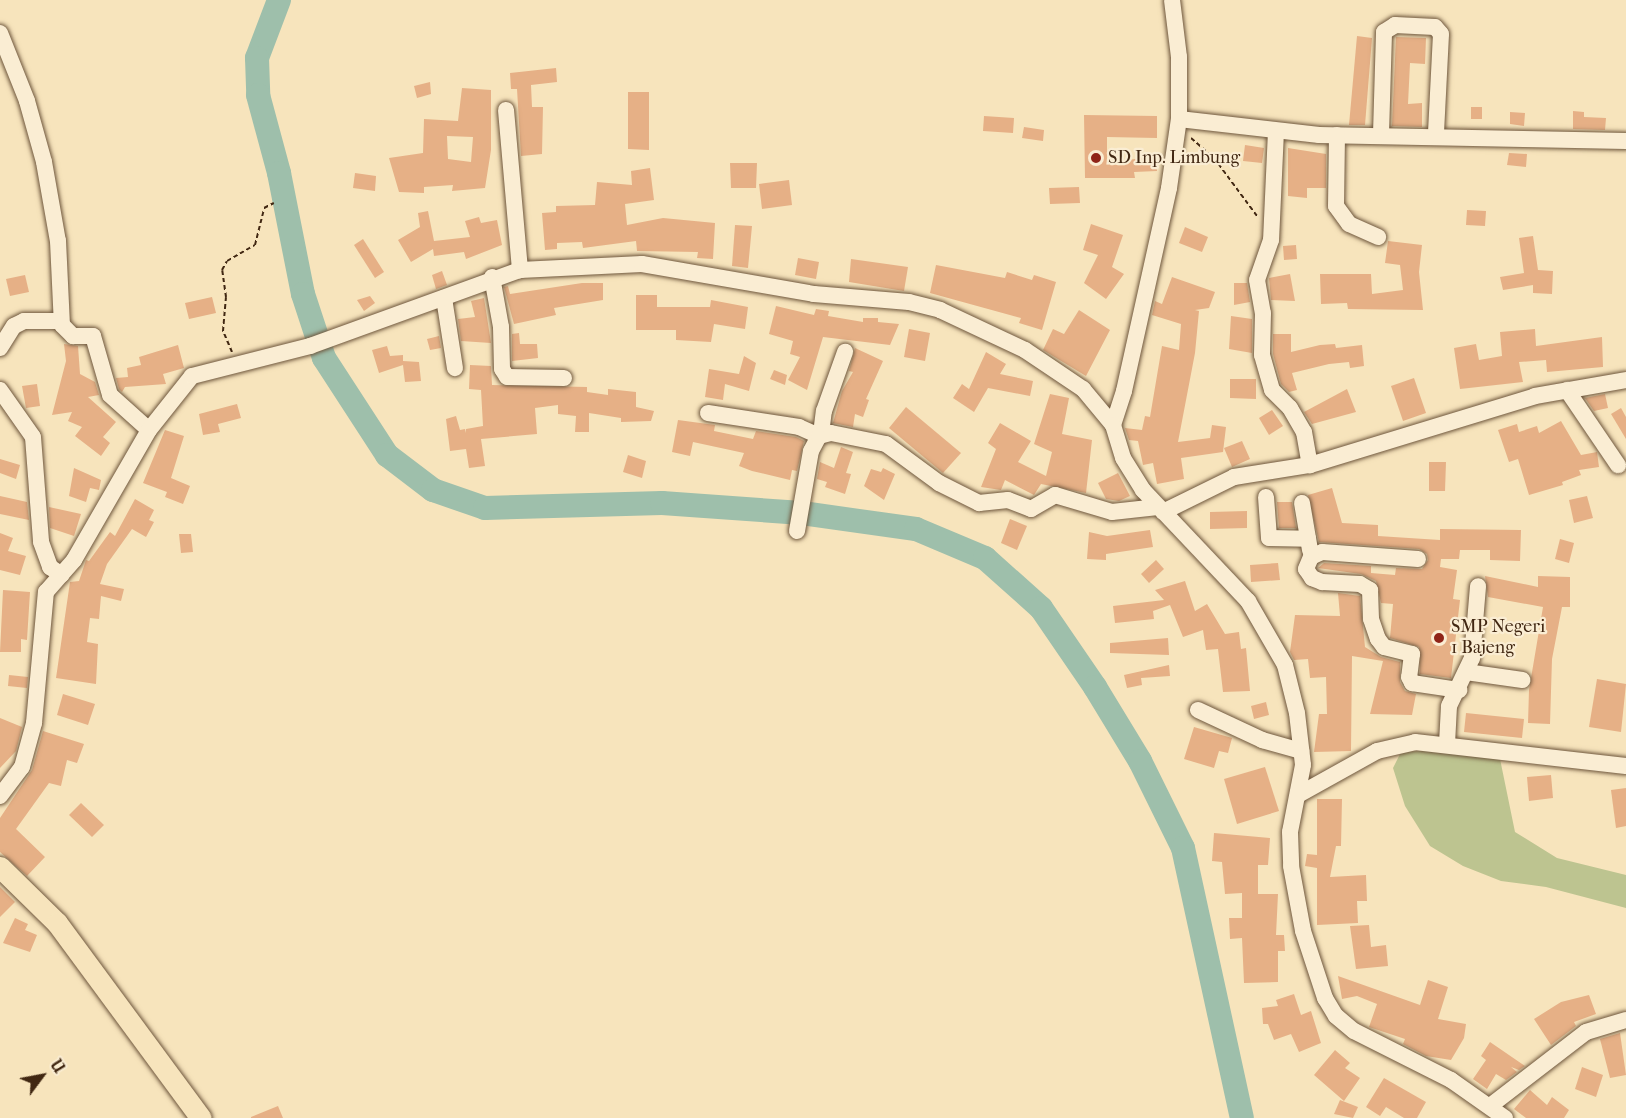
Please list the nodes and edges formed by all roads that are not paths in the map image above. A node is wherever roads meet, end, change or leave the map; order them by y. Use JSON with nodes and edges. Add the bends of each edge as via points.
{"nodes":[{"id":1,"x":1172,"y":0,"type":"edge"},
{"id":2,"x":0,"y":33,"type":"edge"},
{"id":3,"x":506,"y":110,"type":"dead end"},
{"id":4,"x":1178,"y":123,"type":"junction"},
{"id":5,"x":1276,"y":131,"type":"junction"},
{"id":6,"x":1381,"y":134,"type":"junction"},
{"id":7,"x":1337,"y":135,"type":"junction"},
{"id":8,"x":1436,"y":135,"type":"junction"},
{"id":9,"x":1626,"y":141,"type":"edge"},
{"id":10,"x":1378,"y":237,"type":"dead end"},
{"id":11,"x":520,"y":270,"type":"junction"},
{"id":12,"x":492,"y":277,"type":"junction"},
{"id":13,"x":444,"y":298,"type":"junction"},
{"id":14,"x":61,"y":321,"type":"junction"},
{"id":15,"x":0,"y":348,"type":"edge"},
{"id":16,"x":845,"y":352,"type":"dead end"},
{"id":17,"x":455,"y":368,"type":"dead end"},
{"id":18,"x":564,"y":378,"type":"dead end"},
{"id":19,"x":1626,"y":380,"type":"edge"},
{"id":20,"x":1567,"y":390,"type":"junction"},
{"id":21,"x":1,"y":397,"type":"edge"},
{"id":22,"x":708,"y":413,"type":"dead end"},
{"id":23,"x":1113,"y":425,"type":"junction"},
{"id":24,"x":149,"y":430,"type":"junction"},
{"id":25,"x":820,"y":435,"type":"junction"},
{"id":26,"x":1310,"y":465,"type":"junction"},
{"id":27,"x":1618,"y":465,"type":"dead end"},
{"id":28,"x":1266,"y":497,"type":"dead end"},
{"id":29,"x":1302,"y":503,"type":"dead end"},
{"id":30,"x":1160,"y":509,"type":"junction"},
{"id":31,"x":798,"y":527,"type":"dead end"},
{"id":32,"x":1308,"y":539,"type":"junction"},
{"id":33,"x":1311,"y":556,"type":"junction"},
{"id":34,"x":1418,"y":559,"type":"dead end"},
{"id":35,"x":62,"y":575,"type":"junction"},
{"id":36,"x":1478,"y":586,"type":"dead end"},
{"id":37,"x":1466,"y":672,"type":"junction"},
{"id":38,"x":1522,"y":680,"type":"dead end"},
{"id":39,"x":1458,"y":690,"type":"junction"},
{"id":40,"x":1198,"y":711,"type":"dead end"},
{"id":41,"x":1447,"y":744,"type":"junction"},
{"id":42,"x":1301,"y":751,"type":"junction"},
{"id":43,"x":1626,"y":766,"type":"edge"},
{"id":44,"x":0,"y":795,"type":"edge"},
{"id":45,"x":1298,"y":795,"type":"junction"},
{"id":46,"x":0,"y":867,"type":"edge"},
{"id":47,"x":1626,"y":1020,"type":"edge"},
{"id":48,"x":1490,"y":1106,"type":"junction"},
{"id":49,"x":201,"y":1118,"type":"edge"},
{"id":50,"x":1505,"y":1118,"type":"edge"}],
"edges":[{"from":1,"to":4,"type":"street","via":[[1179,57]]},
{"from":2,"to":14,"type":"street","via":[[27,101],[44,162],[58,241]]},
{"from":3,"to":11,"type":"street"},
{"from":4,"to":5,"type":"street"},
{"from":4,"to":23,"type":"street","via":[[1169,188]]},
{"from":5,"to":7,"type":"street"},
{"from":5,"to":26,"type":"street","via":[[1271,240],[1257,280],[1263,313],[1262,355],[1272,390],[1290,408],[1304,432]]},
{"from":6,"to":7,"type":"street"},
{"from":6,"to":8,"type":"street"},
{"from":6,"to":8,"type":"street","via":[[1384,32],[1395,25],[1435,27],[1441,34]]},
{"from":7,"to":10,"type":"street","via":[[1336,206],[1349,224]]},
{"from":8,"to":9,"type":"street"},
{"from":11,"to":12,"type":"street"},
{"from":11,"to":23,"type":"street","via":[[642,264],[814,294],[879,297],[923,305],[1045,362],[1083,389]]},
{"from":12,"to":13,"type":"street"},
{"from":12,"to":18,"type":"street","via":[[502,369],[507,377]]},
{"from":13,"to":17,"type":"street"},
{"from":13,"to":24,"type":"street","via":[[310,346],[200,372],[186,380]]},
{"from":14,"to":15,"type":"street","via":[[24,321],[14,326]]},
{"from":14,"to":24,"type":"street","via":[[68,334],[93,336],[110,395]]},
{"from":16,"to":25,"type":"street","via":[[824,411]]},
{"from":19,"to":20,"type":"street"},
{"from":20,"to":26,"type":"street","via":[[1535,396]]},
{"from":20,"to":27,"type":"street"},
{"from":21,"to":35,"type":"street","via":[[33,437],[41,543],[50,567]]},
{"from":22,"to":25,"type":"street","via":[[799,427]]},
{"from":23,"to":30,"type":"street","via":[[1132,474]]},
{"from":24,"to":35,"type":"street"},
{"from":25,"to":30,"type":"street","via":[[886,444],[939,483],[979,502],[1008,500],[1030,509],[1055,495],[1112,512]]},
{"from":25,"to":31,"type":"street","via":[[806,469]]},
{"from":26,"to":30,"type":"street","via":[[1234,477]]},
{"from":28,"to":32,"type":"street","via":[[1269,538]]},
{"from":29,"to":32,"type":"street"},
{"from":30,"to":42,"type":"street","via":[[1248,601],[1278,649],[1297,713]]},
{"from":32,"to":33,"type":"street"},
{"from":33,"to":34,"type":"street","via":[[1322,552]]},
{"from":33,"to":39,"type":"street","via":[[1306,569],[1312,578],[1370,590],[1371,619],[1378,639],[1384,647],[1412,654],[1412,683]]},
{"from":35,"to":44,"type":"street","via":[[46,592],[43,605],[41,680],[22,767]]},
{"from":36,"to":37,"type":"street","via":[[1472,658]]},
{"from":37,"to":38,"type":"street"},
{"from":37,"to":39,"type":"street"},
{"from":39,"to":41,"type":"street","via":[[1449,706]]},
{"from":40,"to":42,"type":"street","via":[[1271,744]]},
{"from":41,"to":43,"type":"street"},
{"from":41,"to":45,"type":"street","via":[[1415,742],[1392,746],[1347,766]]},
{"from":42,"to":45,"type":"street"},
{"from":45,"to":48,"type":"street","via":[[1290,832],[1292,877],[1303,931],[1329,1006],[1354,1031],[1430,1069]]},
{"from":46,"to":49,"type":"main road","via":[[57,923]]},
{"from":47,"to":48,"type":"street","via":[[1586,1032]]},
{"from":48,"to":50,"type":"street"}]}
